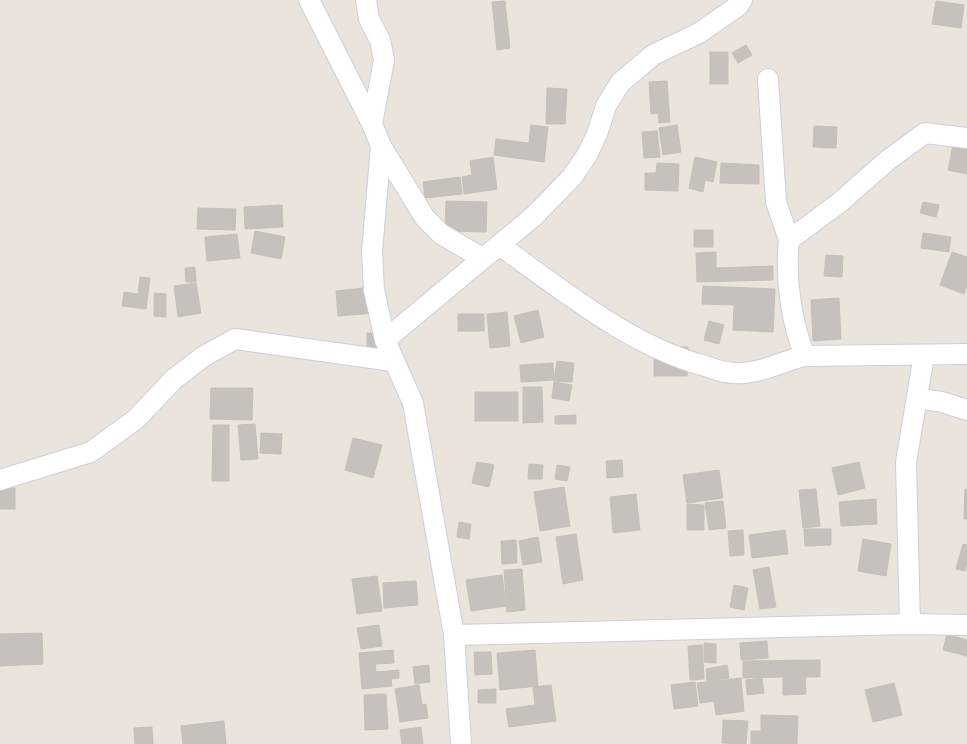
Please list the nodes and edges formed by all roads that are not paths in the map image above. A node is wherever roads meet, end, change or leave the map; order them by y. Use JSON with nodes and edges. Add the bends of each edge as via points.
{"nodes":[{"id":1,"x":309,"y":0,"type":"edge"},
{"id":2,"x":366,"y":0,"type":"edge"},
{"id":3,"x":742,"y":0,"type":"edge"},
{"id":4,"x":768,"y":79,"type":"dead end"},
{"id":5,"x":372,"y":124,"type":"junction"},
{"id":6,"x":967,"y":138,"type":"edge"},
{"id":7,"x":381,"y":146,"type":"junction"},
{"id":8,"x":789,"y":240,"type":"junction"},
{"id":9,"x":499,"y":244,"type":"junction"},
{"id":10,"x":482,"y":258,"type":"junction"},
{"id":11,"x":385,"y":340,"type":"junction"},
{"id":12,"x":967,"y":354,"type":"edge"},
{"id":13,"x":924,"y":355,"type":"junction"},
{"id":14,"x":805,"y":356,"type":"junction"},
{"id":15,"x":393,"y":361,"type":"junction"},
{"id":16,"x":917,"y":398,"type":"junction"},
{"id":17,"x":967,"y":410,"type":"edge"},
{"id":18,"x":0,"y":480,"type":"edge"},
{"id":19,"x":910,"y":624,"type":"junction"},
{"id":20,"x":967,"y":625,"type":"edge"},
{"id":21,"x":454,"y":635,"type":"junction"},
{"id":22,"x":461,"y":744,"type":"edge"}],
"edges":[{"from":1,"to":5,"type":"street"},
{"from":2,"to":5,"type":"street","via":[[369,19],[380,40],[384,60]]},
{"from":3,"to":9,"type":"street","via":[[738,6],[699,33],[653,55],[620,83],[606,106],[587,155],[572,177],[534,216]]},
{"from":4,"to":8,"type":"street","via":[[776,202]]},
{"from":5,"to":7,"type":"street"},
{"from":6,"to":8,"type":"street","via":[[925,133]]},
{"from":7,"to":10,"type":"street","via":[[432,227]]},
{"from":7,"to":11,"type":"street","via":[[372,252],[374,290]]},
{"from":8,"to":14,"type":"street","via":[[787,262],[796,335]]},
{"from":9,"to":10,"type":"street"},
{"from":9,"to":14,"type":"street","via":[[605,319],[664,352],[695,364],[734,373],[750,373]]},
{"from":10,"to":11,"type":"street"},
{"from":11,"to":15,"type":"street"},
{"from":12,"to":13,"type":"street"},
{"from":13,"to":14,"type":"street"},
{"from":13,"to":16,"type":"street"},
{"from":15,"to":18,"type":"street","via":[[236,338],[204,356],[174,379],[136,419],[91,452]]},
{"from":15,"to":21,"type":"street","via":[[413,403]]},
{"from":16,"to":17,"type":"street"},
{"from":16,"to":19,"type":"street","via":[[906,462]]},
{"from":19,"to":20,"type":"street"},
{"from":19,"to":21,"type":"street"},
{"from":21,"to":22,"type":"street"}]}
